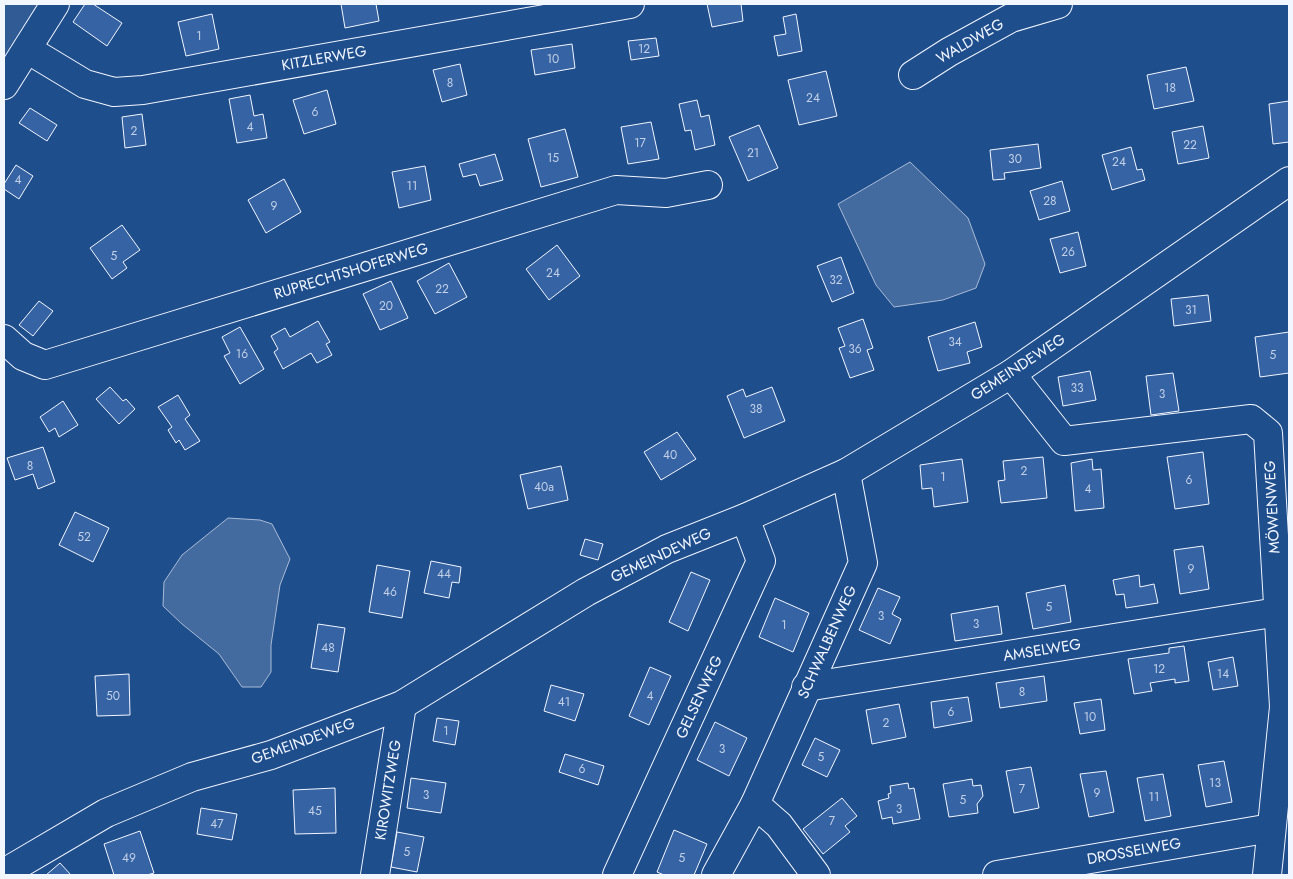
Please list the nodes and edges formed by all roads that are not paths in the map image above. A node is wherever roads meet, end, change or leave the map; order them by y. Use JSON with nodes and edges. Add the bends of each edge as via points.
{"nodes":[{"id":1,"x":56,"y":4,"type":"edge"},
{"id":2,"x":630,"y":4,"type":"edge"},
{"id":3,"x":1058,"y":4,"type":"edge"},
{"id":4,"x":27,"y":49,"type":"junction"},
{"id":5,"x":912,"y":75,"type":"dead end"},
{"id":6,"x":4,"y":85,"type":"edge"},
{"id":7,"x":1289,"y":181,"type":"edge"},
{"id":8,"x":708,"y":185,"type":"dead end"},
{"id":9,"x":4,"y":339,"type":"edge"},
{"id":10,"x":1011,"y":374,"type":"junction"},
{"id":11,"x":846,"y":473,"type":"junction"},
{"id":12,"x":745,"y":518,"type":"junction"},
{"id":13,"x":1278,"y":612,"type":"junction"},
{"id":14,"x":806,"y":687,"type":"junction"},
{"id":15,"x":402,"y":704,"type":"junction"},
{"id":16,"x":755,"y":804,"type":"junction"},
{"id":17,"x":1271,"y":828,"type":"junction"},
{"id":18,"x":4,"y":873,"type":"edge"},
{"id":19,"x":375,"y":875,"type":"edge"},
{"id":20,"x":617,"y":875,"type":"edge"},
{"id":21,"x":716,"y":875,"type":"edge"},
{"id":22,"x":816,"y":875,"type":"edge"},
{"id":23,"x":997,"y":875,"type":"edge"},
{"id":24,"x":1267,"y":875,"type":"edge"}],
"edges":[{"from":1,"to":4,"type":"street"},
{"from":2,"to":4,"type":"street","name":"KITZLERWEG","via":[[143,90],[114,92],[85,84]]},
{"from":3,"to":5,"type":"street","name":"WALDWEG","via":[[1011,18]]},
{"from":4,"to":6,"type":"street"},
{"from":7,"to":10,"type":"street","name":"GEMEINDEWEG"},
{"from":8,"to":9,"type":"street","name":"RUPRECHTSHOFERWEG","via":[[666,193],[616,190],[45,365],[23,356]]},
{"from":10,"to":11,"type":"street","name":"GEMEINDEWEG"},
{"from":10,"to":13,"type":"street","name":"MÖWENWEG","via":[[1064,441],[1251,419],[1268,433]]},
{"from":11,"to":12,"type":"street","name":"GEMEINDEWEG"},
{"from":11,"to":14,"type":"street","name":"SCHWALBENWEG","via":[[863,563]]},
{"from":12,"to":15,"type":"street","name":"GEMEINDEWEG","via":[[667,549],[586,592]]},
{"from":12,"to":20,"type":"street","name":"GELSENWEG","via":[[761,562]]},
{"from":13,"to":14,"type":"street","name":"AMSELWEG"},
{"from":13,"to":17,"type":"street","name":"MÖWENWEG","via":[[1284,707]]},
{"from":14,"to":16,"type":"street","name":"SCHWALBENWEG"},
{"from":15,"to":18,"type":"street","name":"GEMEINDEWEG","via":[[271,755],[192,777],[106,813]]},
{"from":15,"to":19,"type":"street","name":"KIROWITZWEG"},
{"from":16,"to":21,"type":"street","name":"SCHWALBENWEG"},
{"from":16,"to":22,"type":"street","via":[[779,825]]},
{"from":17,"to":23,"type":"street","name":"DROSSELWEG"},
{"from":17,"to":24,"type":"street","name":"MÖWENWEG"}]}
